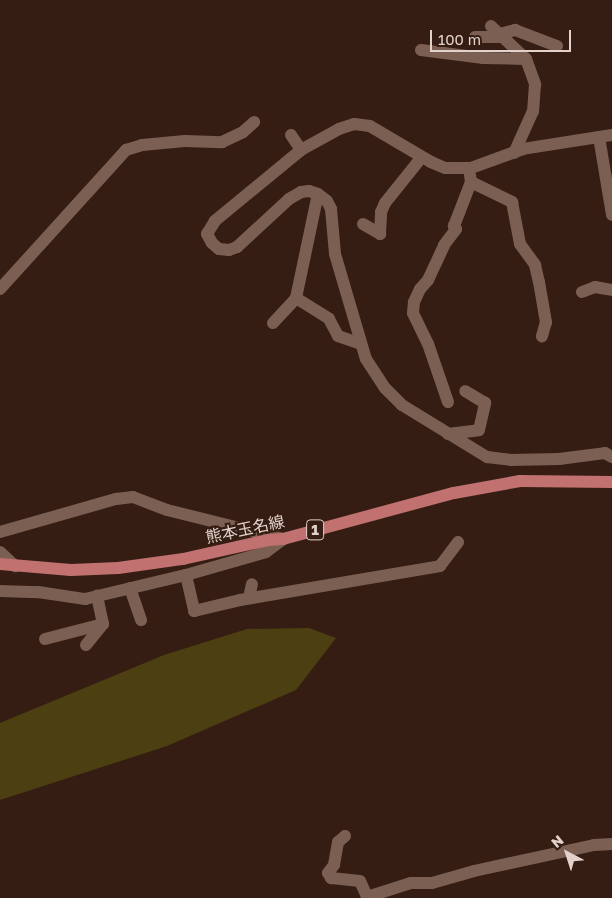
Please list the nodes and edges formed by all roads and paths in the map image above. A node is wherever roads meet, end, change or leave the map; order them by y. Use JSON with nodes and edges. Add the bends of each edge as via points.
{"nodes":[{"id":1,"x":498,"y":33,"type":"junction"},
{"id":2,"x":475,"y":37,"type":"dead end"},
{"id":3,"x":557,"y":46,"type":"dead end"},
{"id":4,"x":421,"y":50,"type":"dead end"},
{"id":5,"x":526,"y":59,"type":"junction"},
{"id":6,"x":254,"y":122,"type":"dead end"},
{"id":7,"x":291,"y":135,"type":"dead end"},
{"id":8,"x":612,"y":135,"type":"edge"},
{"id":9,"x":599,"y":137,"type":"junction"},
{"id":10,"x":301,"y":150,"type":"junction"},
{"id":11,"x":514,"y":153,"type":"junction"},
{"id":12,"x":421,"y":158,"type":"junction"},
{"id":13,"x":468,"y":168,"type":"junction"},
{"id":14,"x":471,"y":182,"type":"junction"},
{"id":15,"x":318,"y":194,"type":"junction"},
{"id":16,"x":612,"y":215,"type":"edge"},
{"id":17,"x":363,"y":224,"type":"dead end"},
{"id":18,"x":0,"y":289,"type":"edge"},
{"id":19,"x":612,"y":290,"type":"edge"},
{"id":20,"x":582,"y":292,"type":"dead end"},
{"id":21,"x":296,"y":298,"type":"junction"},
{"id":22,"x":273,"y":323,"type":"dead end"},
{"id":23,"x":542,"y":336,"type":"dead end"},
{"id":24,"x":361,"y":344,"type":"junction"},
{"id":25,"x":465,"y":391,"type":"dead end"},
{"id":26,"x":448,"y":402,"type":"dead end"},
{"id":27,"x":448,"y":434,"type":"junction"},
{"id":28,"x":612,"y":457,"type":"edge"},
{"id":29,"x":612,"y":482,"type":"edge"},
{"id":30,"x":0,"y":532,"type":"edge"},
{"id":31,"x":283,"y":539,"type":"junction"},
{"id":32,"x":458,"y":542,"type":"dead end"},
{"id":33,"x":0,"y":552,"type":"edge"},
{"id":34,"x":0,"y":564,"type":"edge"},
{"id":35,"x":16,"y":566,"type":"junction"},
{"id":36,"x":186,"y":575,"type":"junction"},
{"id":37,"x":252,"y":584,"type":"dead end"},
{"id":38,"x":130,"y":588,"type":"junction"},
{"id":39,"x":0,"y":591,"type":"edge"},
{"id":40,"x":97,"y":596,"type":"junction"},
{"id":41,"x":249,"y":598,"type":"junction"},
{"id":42,"x":141,"y":620,"type":"dead end"},
{"id":43,"x":104,"y":624,"type":"junction"},
{"id":44,"x":45,"y":639,"type":"dead end"},
{"id":45,"x":86,"y":645,"type":"dead end"},
{"id":46,"x":345,"y":836,"type":"dead end"},
{"id":47,"x":612,"y":844,"type":"edge"},
{"id":48,"x":365,"y":897,"type":"edge"}],
"edges":[{"from":1,"to":2,"type":"street"},
{"from":1,"to":3,"type":"street","via":[[515,30]]},
{"from":1,"to":5,"type":"street"},
{"from":4,"to":5,"type":"street","via":[[483,58]]},
{"from":5,"to":11,"type":"street","via":[[535,84],[533,111]]},
{"from":6,"to":18,"type":"street","via":[[243,132],[222,142],[185,141],[142,145],[126,150]]},
{"from":7,"to":10,"type":"street"},
{"from":8,"to":9,"type":"street"},
{"from":9,"to":11,"type":"street"},
{"from":9,"to":16,"type":"street"},
{"from":10,"to":12,"type":"street","via":[[354,124],[370,126]]},
{"from":10,"to":15,"type":"street","via":[[215,221],[207,234],[219,249],[229,250],[237,247],[289,199],[301,192]]},
{"from":11,"to":13,"type":"street"},
{"from":12,"to":13,"type":"street","via":[[445,168]]},
{"from":12,"to":17,"type":"street","via":[[380,212],[380,234]]},
{"from":13,"to":14,"type":"street"},
{"from":14,"to":23,"type":"street","via":[[512,202],[520,244],[535,265],[539,282],[546,322]]},
{"from":14,"to":26,"type":"street","via":[[454,226],[456,229],[414,302],[413,313]]},
{"from":15,"to":21,"type":"street"},
{"from":15,"to":24,"type":"street","via":[[331,209],[336,254]]},
{"from":19,"to":20,"type":"street","via":[[594,287]]},
{"from":21,"to":22,"type":"street"},
{"from":21,"to":24,"type":"street","via":[[329,319],[338,336]]},
{"from":24,"to":27,"type":"street","via":[[375,373],[402,405]]},
{"from":25,"to":27,"type":"street","via":[[485,403],[479,430]]},
{"from":27,"to":28,"type":"street","via":[[487,457],[559,460],[605,453]]},
{"from":29,"to":31,"type":"main road","name":"熊本玉名線","number":"1","via":[[520,481],[454,493]]},
{"from":30,"to":31,"type":"street","via":[[133,497],[167,510]]},
{"from":31,"to":35,"type":"main road","name":"熊本玉名線","number":"1","via":[[183,560],[118,568],[72,570]]},
{"from":31,"to":36,"type":"street","via":[[266,552]]},
{"from":32,"to":41,"type":"street","via":[[440,566]]},
{"from":33,"to":35,"type":"street"},
{"from":34,"to":35,"type":"main road","name":"熊本玉名線","number":"1"},
{"from":36,"to":38,"type":"street"},
{"from":36,"to":41,"type":"street","via":[[194,611]]},
{"from":37,"to":41,"type":"street"},
{"from":38,"to":40,"type":"street"},
{"from":38,"to":42,"type":"street"},
{"from":39,"to":40,"type":"street","via":[[38,592],[84,599]]},
{"from":40,"to":43,"type":"street"},
{"from":43,"to":44,"type":"street"},
{"from":43,"to":45,"type":"street"},
{"from":46,"to":48,"type":"street","via":[[338,842],[334,865],[328,873],[331,878],[360,881]]},
{"from":47,"to":48,"type":"street","via":[[594,844],[432,883],[412,883]]}]}
